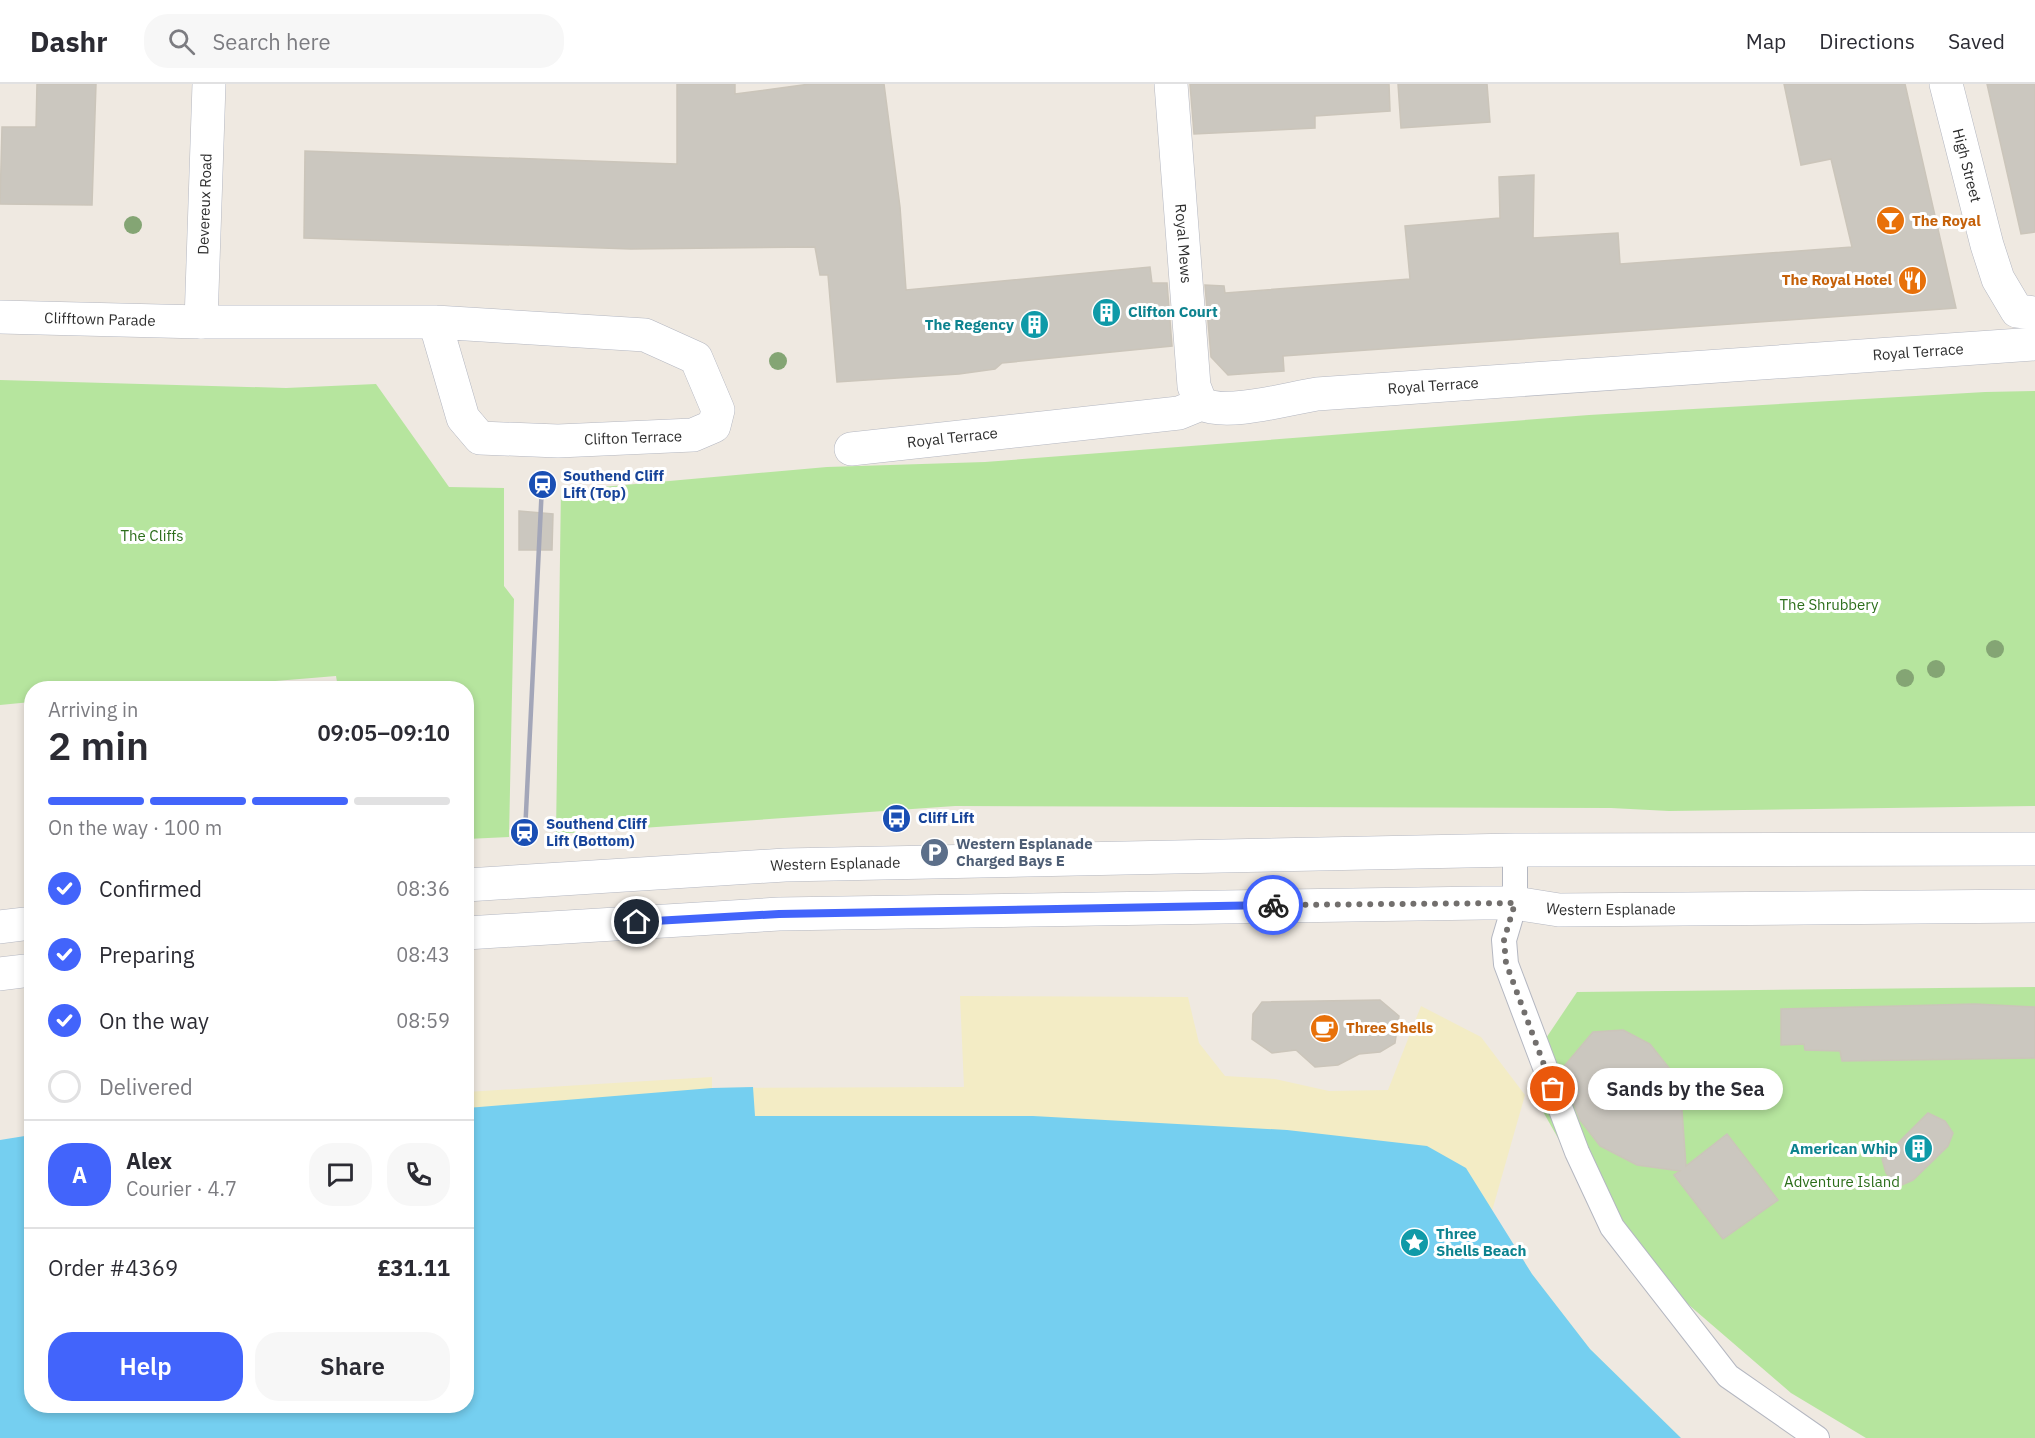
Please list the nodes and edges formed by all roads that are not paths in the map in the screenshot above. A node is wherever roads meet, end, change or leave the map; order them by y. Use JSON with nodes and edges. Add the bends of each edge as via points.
{"nodes":[{"id":1,"x":209,"y":84,"type":"edge"},
{"id":2,"x":1171,"y":84,"type":"edge"},
{"id":3,"x":1946,"y":84,"type":"edge"},
{"id":4,"x":2026,"y":312,"type":"edge"},
{"id":5,"x":0,"y":317,"type":"edge"},
{"id":6,"x":201,"y":322,"type":"junction"},
{"id":7,"x":435,"y":322,"type":"junction"},
{"id":8,"x":2028,"y":344,"type":"edge"},
{"id":9,"x":1201,"y":404,"type":"junction"},
{"id":10,"x":851,"y":449,"type":"dead end"},
{"id":11,"x":2035,"y":849,"type":"edge"},
{"id":12,"x":1515,"y":850,"type":"junction"},
{"id":13,"x":474,"y":884,"type":"edge"},
{"id":14,"x":1515,"y":903,"type":"junction"},
{"id":15,"x":2035,"y":906,"type":"edge"},
{"id":16,"x":24,"y":924,"type":"edge"},
{"id":17,"x":0,"y":927,"type":"edge"},
{"id":18,"x":474,"y":933,"type":"edge"},
{"id":19,"x":24,"y":971,"type":"edge"},
{"id":20,"x":0,"y":974,"type":"edge"},
{"id":21,"x":1817,"y":1438,"type":"edge"}],
"edges":[{"from":1,"to":6,"type":"street","name":"Devereux Road"},
{"from":2,"to":9,"type":"street","name":"Royal Mews","via":[[1194,386]]},
{"from":3,"to":4,"type":"street","name":"High Street","via":[[1998,279]]},
{"from":5,"to":6,"type":"street","name":"Clifftown Parade"},
{"from":6,"to":7,"type":"street","name":"Clifton Terrace"},
{"from":7,"to":7,"type":"street","name":"Clifton Terrace","via":[[645,334],[696,358],[718,410],[714,426],[693,435],[558,441],[480,438],[463,418]]},
{"from":8,"to":9,"type":"street","name":"Royal Terrace","via":[[1317,394],[1212,409]]},
{"from":9,"to":10,"type":"street","name":"Royal Terrace","via":[[1179,413]]},
{"from":11,"to":12,"type":"street","name":"Western Esplanade"},
{"from":12,"to":13,"type":"street","name":"Western Esplanade","via":[[784,865]]},
{"from":12,"to":14,"type":"lane"},
{"from":14,"to":15,"type":"street","name":"Western Esplanade","via":[[1559,910]]},
{"from":14,"to":18,"type":"street","name":"Western Esplanade","via":[[779,914]]},
{"from":14,"to":21,"type":"lane","via":[[1504,940],[1506,963],[1577,1152],[1612,1227],[1728,1376]]},
{"from":16,"to":17,"type":"street"},
{"from":19,"to":20,"type":"street"}]}
